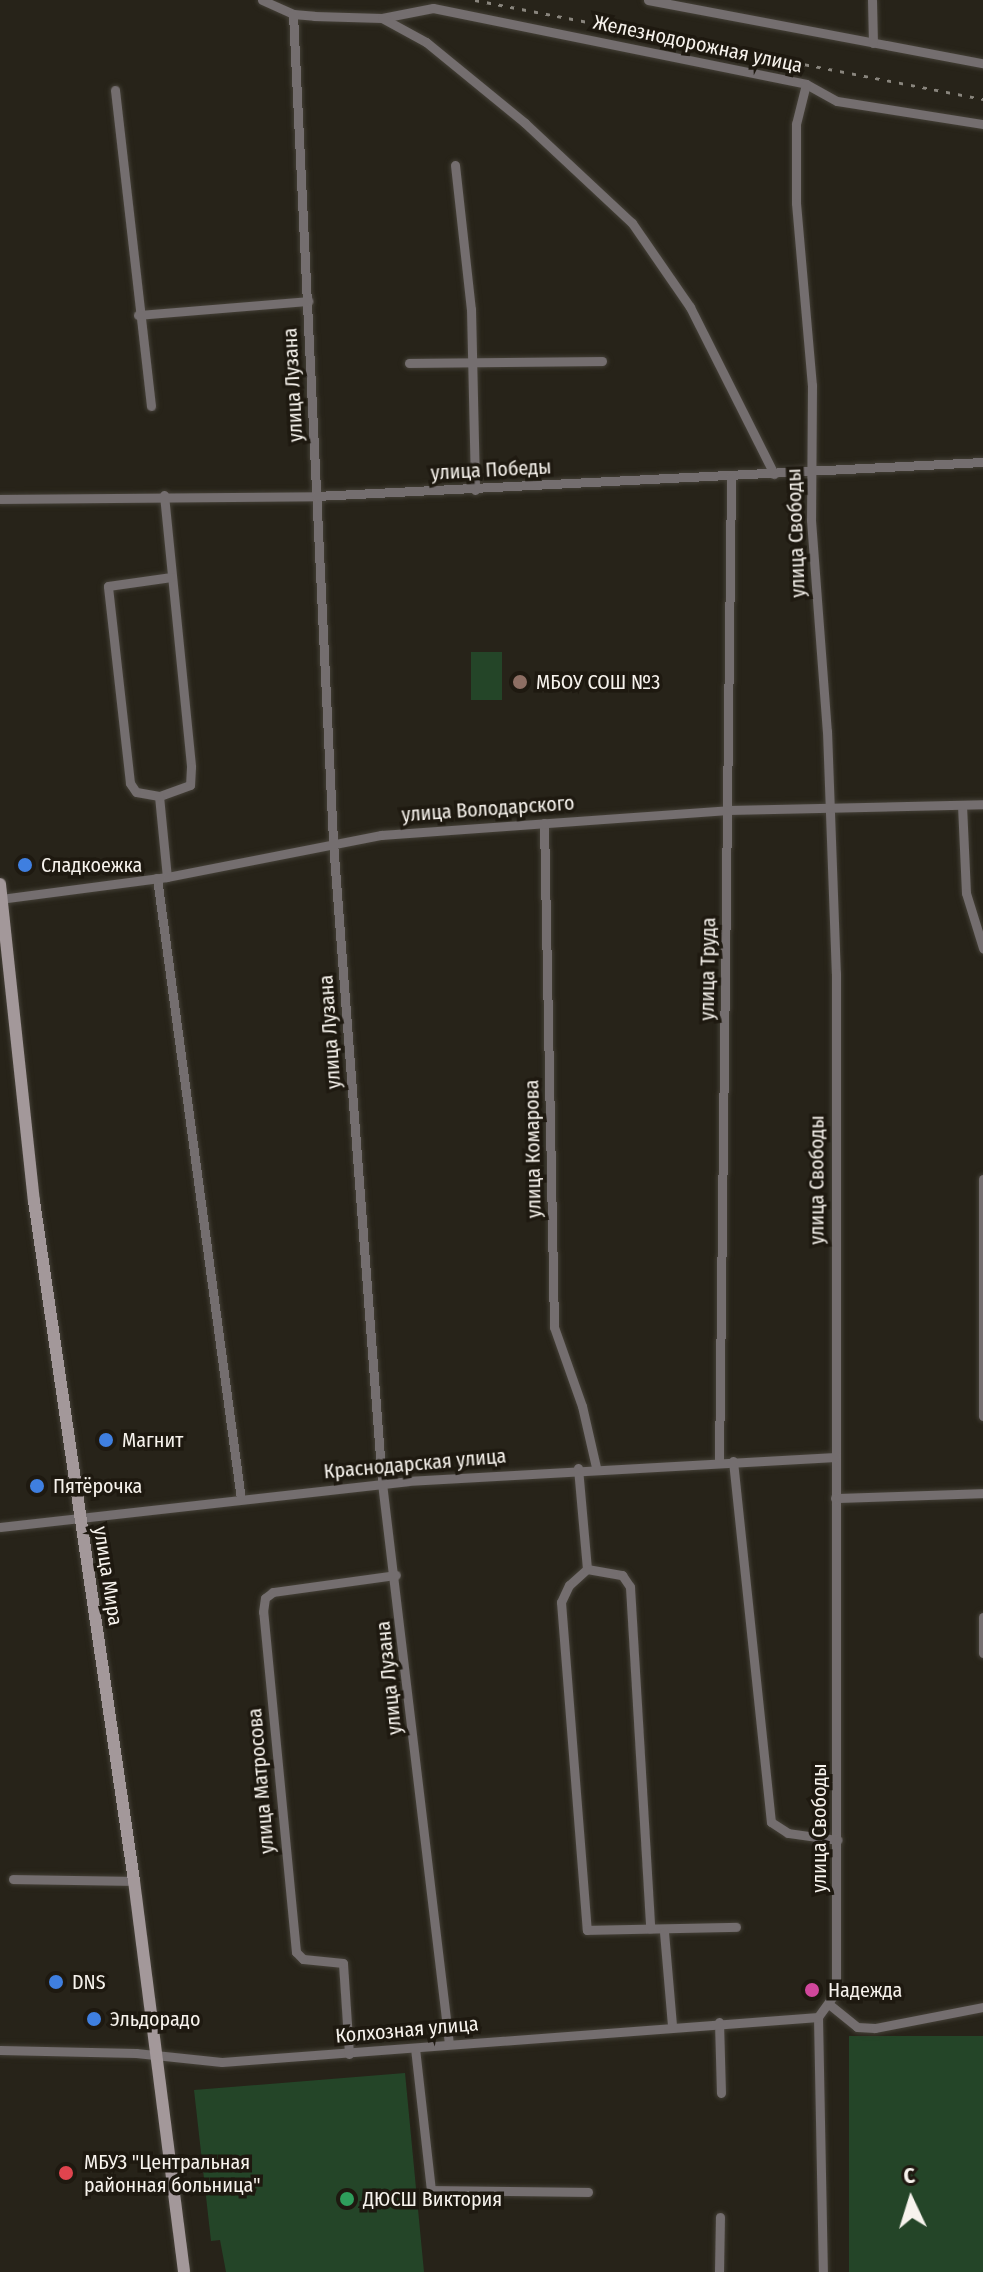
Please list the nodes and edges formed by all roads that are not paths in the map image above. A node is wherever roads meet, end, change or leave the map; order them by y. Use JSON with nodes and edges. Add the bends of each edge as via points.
{"nodes":[{"id":1,"x":262,"y":0,"type":"edge"},
{"id":2,"x":648,"y":0,"type":"edge"},
{"id":3,"x":872,"y":0,"type":"edge"},
{"id":4,"x":293,"y":14,"type":"junction"},
{"id":5,"x":382,"y":18,"type":"junction"},
{"id":6,"x":873,"y":43,"type":"junction"},
{"id":7,"x":983,"y":63,"type":"edge"},
{"id":8,"x":806,"y":84,"type":"junction"},
{"id":9,"x":115,"y":90,"type":"dead end"},
{"id":10,"x":983,"y":124,"type":"edge"},
{"id":11,"x":455,"y":165,"type":"dead end"},
{"id":12,"x":308,"y":301,"type":"junction"},
{"id":13,"x":138,"y":315,"type":"junction"},
{"id":14,"x":474,"y":361,"type":"junction"},
{"id":15,"x":602,"y":361,"type":"dead end"},
{"id":16,"x":409,"y":363,"type":"dead end"},
{"id":17,"x":151,"y":406,"type":"dead end"},
{"id":18,"x":983,"y":462,"type":"edge"},
{"id":19,"x":812,"y":471,"type":"junction"},
{"id":20,"x":774,"y":474,"type":"junction"},
{"id":21,"x":731,"y":476,"type":"junction"},
{"id":22,"x":475,"y":490,"type":"junction"},
{"id":23,"x":164,"y":495,"type":"junction"},
{"id":24,"x":316,"y":496,"type":"junction"},
{"id":25,"x":0,"y":499,"type":"edge"},
{"id":26,"x":171,"y":577,"type":"junction"},
{"id":27,"x":159,"y":796,"type":"junction"},
{"id":28,"x":983,"y":804,"type":"edge"},
{"id":29,"x":962,"y":805,"type":"junction"},
{"id":30,"x":831,"y":809,"type":"junction"},
{"id":31,"x":728,"y":810,"type":"junction"},
{"id":32,"x":544,"y":823,"type":"junction"},
{"id":33,"x":333,"y":842,"type":"junction"},
{"id":34,"x":162,"y":878,"type":"junction"},
{"id":35,"x":0,"y":884,"type":"edge"},
{"id":36,"x":1,"y":899,"type":"edge"},
{"id":37,"x":983,"y":948,"type":"edge"},
{"id":38,"x":983,"y":1179,"type":"edge"},
{"id":39,"x":983,"y":1416,"type":"edge"},
{"id":40,"x":835,"y":1457,"type":"junction"},
{"id":41,"x":733,"y":1461,"type":"junction"},
{"id":42,"x":719,"y":1462,"type":"junction"},
{"id":43,"x":596,"y":1467,"type":"junction"},
{"id":44,"x":578,"y":1468,"type":"junction"},
{"id":45,"x":382,"y":1483,"type":"junction"},
{"id":46,"x":983,"y":1493,"type":"edge"},
{"id":47,"x":835,"y":1498,"type":"junction"},
{"id":48,"x":241,"y":1499,"type":"junction"},
{"id":49,"x":79,"y":1519,"type":"junction"},
{"id":50,"x":0,"y":1527,"type":"edge"},
{"id":51,"x":587,"y":1569,"type":"junction"},
{"id":52,"x":396,"y":1575,"type":"junction"},
{"id":53,"x":983,"y":1617,"type":"edge"},
{"id":54,"x":983,"y":1653,"type":"edge"},
{"id":55,"x":838,"y":1840,"type":"junction"},
{"id":56,"x":13,"y":1879,"type":"dead end"},
{"id":57,"x":134,"y":1881,"type":"junction"},
{"id":58,"x":736,"y":1927,"type":"dead end"},
{"id":59,"x":650,"y":1928,"type":"junction"},
{"id":60,"x":664,"y":1932,"type":"junction"},
{"id":61,"x":830,"y":2005,"type":"junction"},
{"id":62,"x":983,"y":2007,"type":"edge"},
{"id":63,"x":818,"y":2017,"type":"junction"},
{"id":64,"x":719,"y":2022,"type":"junction"},
{"id":65,"x":672,"y":2026,"type":"junction"},
{"id":66,"x":449,"y":2044,"type":"junction"},
{"id":67,"x":415,"y":2048,"type":"junction"},
{"id":68,"x":0,"y":2050,"type":"edge"},
{"id":69,"x":349,"y":2054,"type":"junction"},
{"id":70,"x":158,"y":2058,"type":"junction"},
{"id":71,"x":721,"y":2093,"type":"dead end"},
{"id":72,"x":588,"y":2192,"type":"dead end"},
{"id":73,"x":720,"y":2217,"type":"dead end"},
{"id":74,"x":184,"y":2272,"type":"edge"},
{"id":75,"x":719,"y":2272,"type":"edge"},
{"id":76,"x":823,"y":2272,"type":"edge"}],
"edges":[{"from":1,"to":4,"type":"street","name":"Железнодорожная улица"},
{"from":2,"to":6,"type":"street","name":"Железнодорожная улица"},
{"from":3,"to":6,"type":"street"},
{"from":4,"to":5,"type":"street","name":"Железнодорожная улица"},
{"from":4,"to":12,"type":"street","name":"улица Лузана"},
{"from":5,"to":8,"type":"street","name":"Железнодорожная улица","via":[[433,8]]},
{"from":5,"to":20,"type":"street","via":[[426,42],[525,123],[632,223],[690,307]]},
{"from":6,"to":7,"type":"street","name":"Железнодорожная улица"},
{"from":8,"to":10,"type":"street","name":"Железнодорожная улица","via":[[837,101]]},
{"from":8,"to":19,"type":"street","name":"улица Свободы","via":[[796,124],[796,203],[812,385]]},
{"from":9,"to":13,"type":"street"},
{"from":11,"to":14,"type":"street"},
{"from":12,"to":13,"type":"street"},
{"from":12,"to":24,"type":"street","name":"улица Лузана"},
{"from":13,"to":17,"type":"street"},
{"from":14,"to":15,"type":"street"},
{"from":14,"to":16,"type":"street"},
{"from":14,"to":22,"type":"street"},
{"from":18,"to":19,"type":"street","name":"улица Победы"},
{"from":19,"to":20,"type":"street","name":"улица Победы"},
{"from":19,"to":30,"type":"street","name":"улица Свободы"},
{"from":20,"to":21,"type":"street","name":"улица Победы"},
{"from":21,"to":22,"type":"street","name":"улица Победы"},
{"from":21,"to":31,"type":"street","name":"улица Труда"},
{"from":22,"to":24,"type":"street","name":"улица Победы"},
{"from":23,"to":24,"type":"street","name":"улица Победы"},
{"from":23,"to":25,"type":"street","name":"улица Победы"},
{"from":23,"to":26,"type":"street"},
{"from":24,"to":33,"type":"street","name":"улица Лузана"},
{"from":26,"to":27,"type":"street","via":[[191,767],[190,785]]},
{"from":26,"to":27,"type":"street","via":[[108,586],[130,783],[136,792]]},
{"from":27,"to":34,"type":"street"},
{"from":28,"to":29,"type":"street","name":"улица Володарского"},
{"from":29,"to":30,"type":"street","name":"улица Володарского"},
{"from":29,"to":37,"type":"street","via":[[966,893]]},
{"from":30,"to":31,"type":"street","name":"улица Володарского"},
{"from":30,"to":40,"type":"street","name":"улица Свободы"},
{"from":31,"to":32,"type":"street","name":"улица Володарского"},
{"from":31,"to":42,"type":"street","name":"улица Труда"},
{"from":32,"to":33,"type":"street","name":"улица Володарского"},
{"from":32,"to":43,"type":"street","name":"улица Комарова","via":[[554,1327],[582,1406]]},
{"from":33,"to":34,"type":"street","name":"улица Володарского"},
{"from":33,"to":45,"type":"street","name":"улица Лузана"},
{"from":34,"to":36,"type":"street","name":"улица Володарского"},
{"from":34,"to":48,"type":"street","via":[[169,996]]},
{"from":35,"to":36,"type":"main road","name":"улица Мира"},
{"from":36,"to":49,"type":"main road","name":"улица Мира","via":[[34,1201]]},
{"from":38,"to":39,"type":"street"},
{"from":40,"to":41,"type":"street","name":"Краснодарская улица"},
{"from":40,"to":47,"type":"street","name":"улица Свободы"},
{"from":41,"to":42,"type":"street","name":"Краснодарская улица"},
{"from":41,"to":55,"type":"street","via":[[771,1822],[788,1833]]},
{"from":42,"to":43,"type":"street","name":"Краснодарская улица"},
{"from":43,"to":44,"type":"street","name":"Краснодарская улица"},
{"from":44,"to":45,"type":"street","name":"Краснодарская улица"},
{"from":44,"to":51,"type":"street"},
{"from":45,"to":48,"type":"street","name":"Краснодарская улица"},
{"from":45,"to":52,"type":"street","name":"улица Лузана"},
{"from":46,"to":47,"type":"street"},
{"from":47,"to":55,"type":"street","name":"улица Свободы"},
{"from":48,"to":49,"type":"street","name":"Краснодарская улица"},
{"from":49,"to":50,"type":"street","name":"Краснодарская улица"},
{"from":49,"to":57,"type":"main road","name":"улица Мира"},
{"from":51,"to":59,"type":"street","via":[[622,1575],[630,1587]]},
{"from":51,"to":59,"type":"street","via":[[569,1585],[561,1602],[583,1913],[587,1930],[595,1933]]},
{"from":52,"to":66,"type":"street","name":"улица Лузана"},
{"from":52,"to":69,"type":"street","name":"улица Матросова","via":[[273,1592],[265,1598],[263,1612],[296,1952],[303,1959],[343,1963]]},
{"from":53,"to":54,"type":"street"},
{"from":55,"to":61,"type":"street","name":"улица Свободы","via":[[836,1992]]},
{"from":56,"to":57,"type":"street"},
{"from":57,"to":70,"type":"main road","name":"улица Мира"},
{"from":58,"to":60,"type":"street"},
{"from":59,"to":60,"type":"street"},
{"from":60,"to":65,"type":"street"},
{"from":61,"to":62,"type":"street","via":[[857,2027],[875,2028]]},
{"from":61,"to":63,"type":"street"},
{"from":63,"to":64,"type":"street","name":"Колхозная улица"},
{"from":63,"to":76,"type":"street"},
{"from":64,"to":65,"type":"street","name":"Колхозная улица"},
{"from":64,"to":71,"type":"street"},
{"from":65,"to":66,"type":"street","name":"Колхозная улица"},
{"from":66,"to":67,"type":"street","name":"Колхозная улица"},
{"from":67,"to":69,"type":"street","name":"Колхозная улица"},
{"from":67,"to":72,"type":"street","via":[[431,2190]]},
{"from":68,"to":70,"type":"street","name":"Колхозная улица"},
{"from":69,"to":70,"type":"street","name":"Колхозная улица","via":[[222,2062]]},
{"from":70,"to":74,"type":"main road","name":"улица Мира"},
{"from":73,"to":75,"type":"street"}]}
